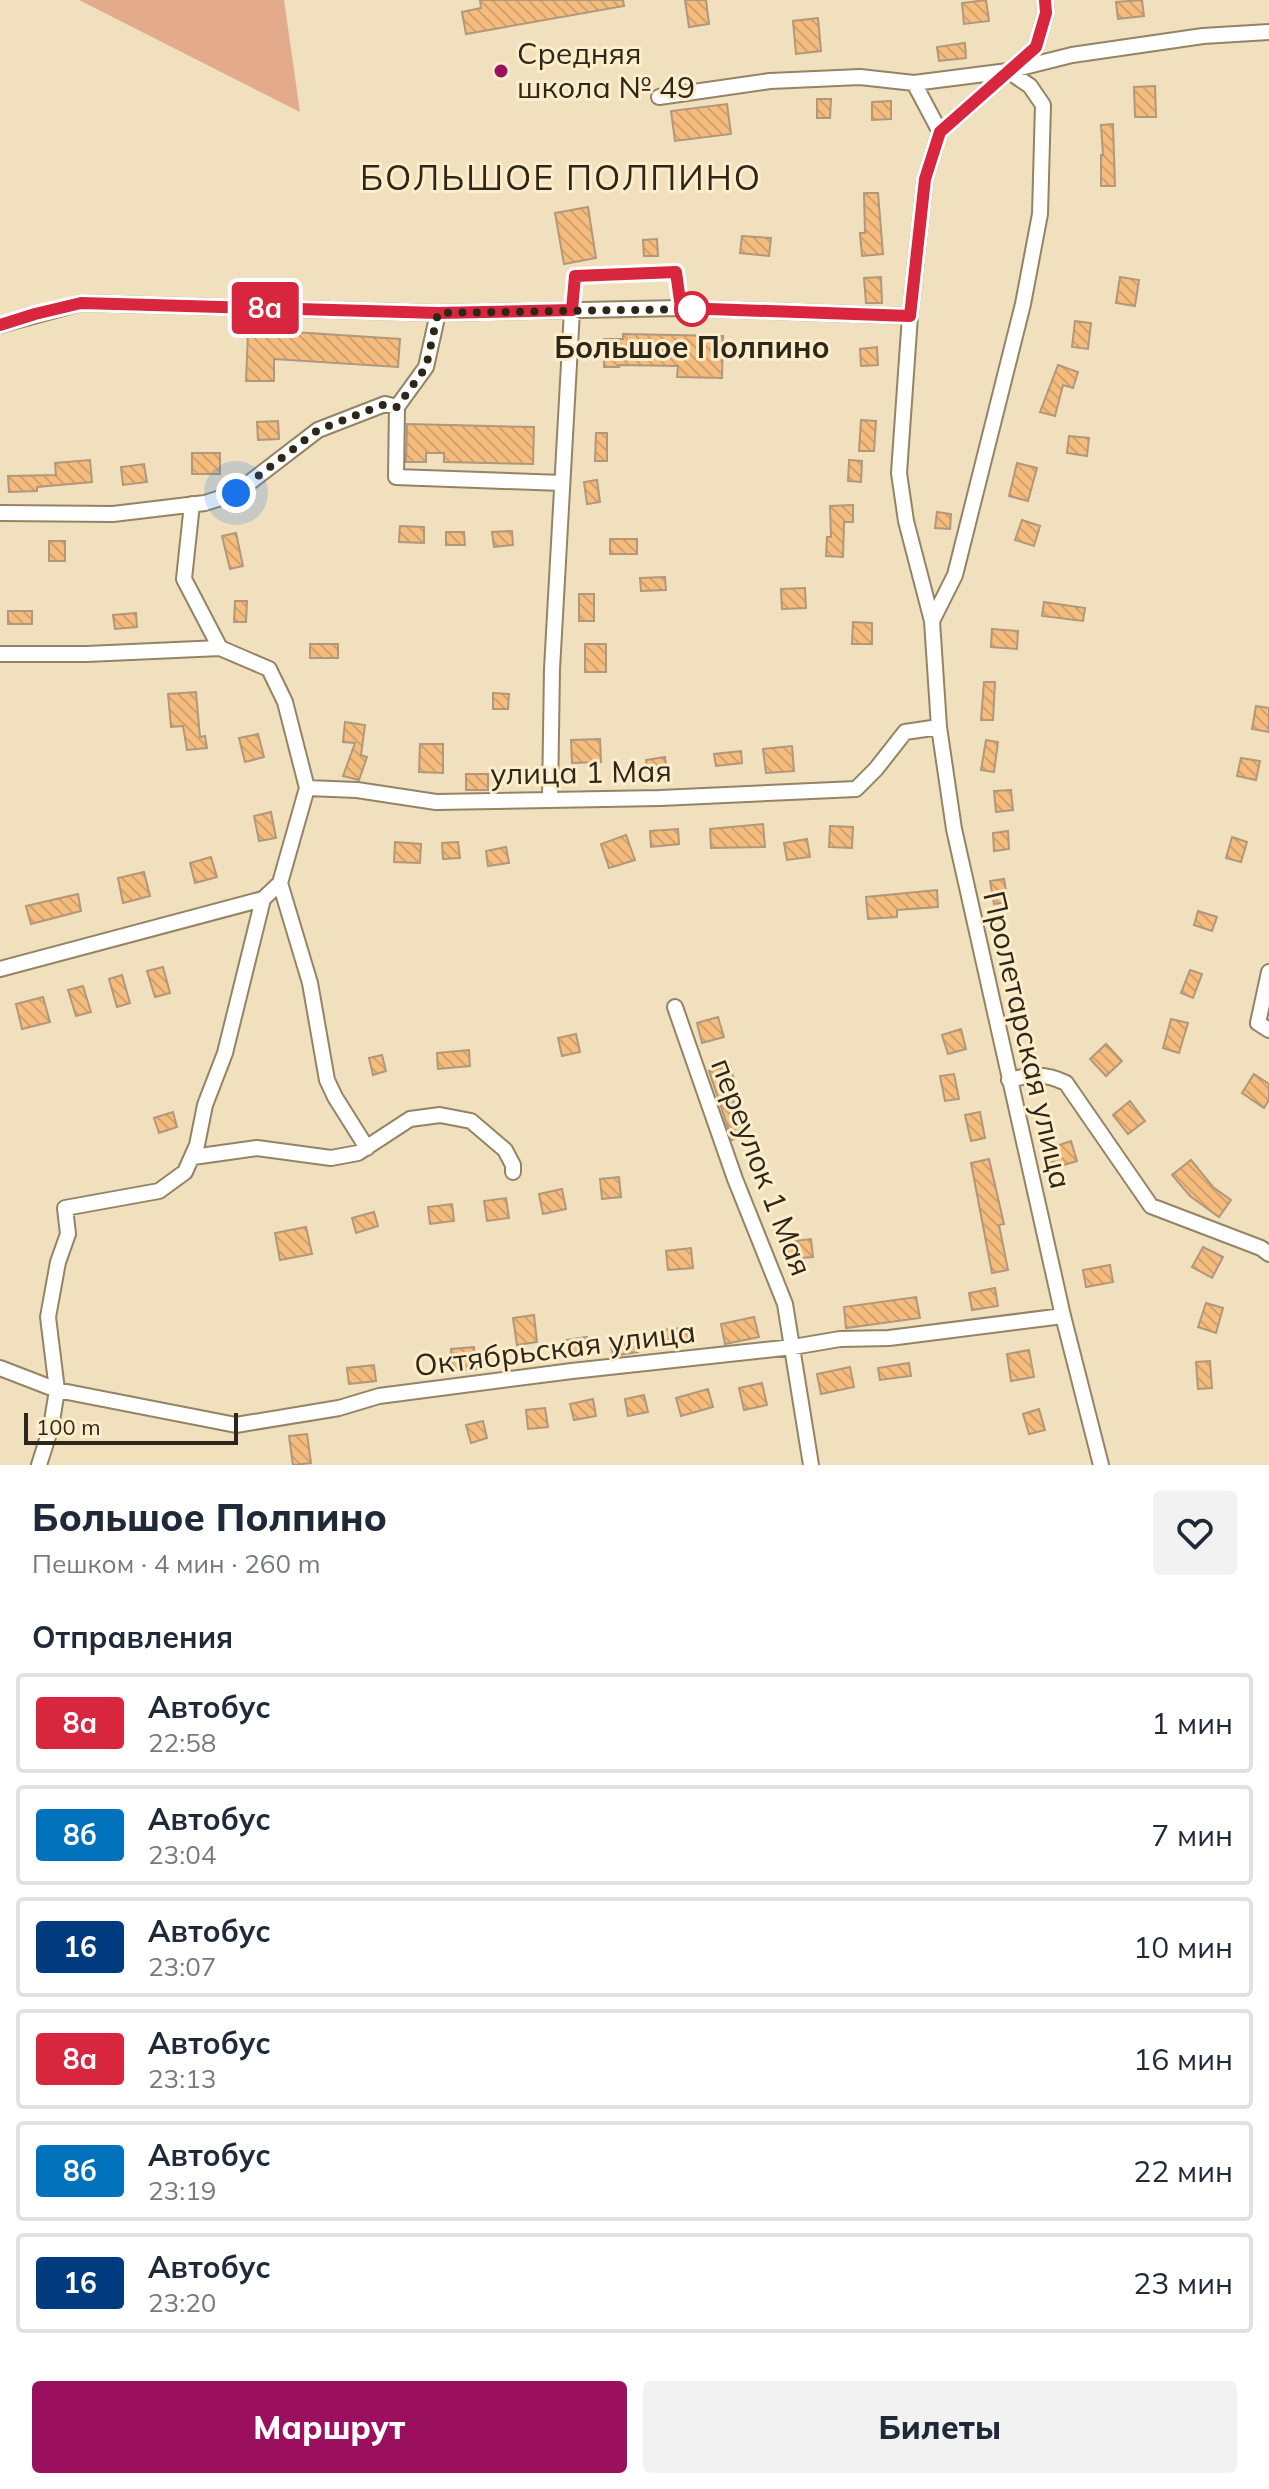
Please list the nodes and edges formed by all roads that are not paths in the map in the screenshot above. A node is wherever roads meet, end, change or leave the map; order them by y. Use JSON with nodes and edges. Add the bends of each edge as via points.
{"nodes":[{"id":1,"x":1045,"y":0,"type":"edge"},
{"id":2,"x":1269,"y":32,"type":"edge"},
{"id":3,"x":1008,"y":71,"type":"junction"},
{"id":4,"x":914,"y":83,"type":"junction"},
{"id":5,"x":659,"y":97,"type":"dead end"},
{"id":6,"x":940,"y":132,"type":"junction"},
{"id":7,"x":572,"y":310,"type":"junction"},
{"id":8,"x":438,"y":313,"type":"junction"},
{"id":9,"x":910,"y":316,"type":"junction"},
{"id":10,"x":0,"y":325,"type":"edge"},
{"id":11,"x":397,"y":407,"type":"junction"},
{"id":12,"x":562,"y":483,"type":"junction"},
{"id":13,"x":192,"y":504,"type":"junction"},
{"id":14,"x":0,"y":513,"type":"edge"},
{"id":15,"x":932,"y":621,"type":"junction"},
{"id":16,"x":220,"y":648,"type":"junction"},
{"id":17,"x":0,"y":654,"type":"edge"},
{"id":18,"x":939,"y":727,"type":"junction"},
{"id":19,"x":307,"y":788,"type":"junction"},
{"id":20,"x":550,"y":799,"type":"junction"},
{"id":21,"x":280,"y":883,"type":"junction"},
{"id":22,"x":263,"y":899,"type":"junction"},
{"id":23,"x":0,"y":969,"type":"edge"},
{"id":24,"x":1269,"y":972,"type":"edge"},
{"id":25,"x":675,"y":1007,"type":"dead end"},
{"id":26,"x":1269,"y":1030,"type":"edge"},
{"id":27,"x":1009,"y":1080,"type":"junction"},
{"id":28,"x":367,"y":1148,"type":"junction"},
{"id":29,"x":193,"y":1157,"type":"junction"},
{"id":30,"x":513,"y":1172,"type":"dead end"},
{"id":31,"x":1265,"y":1251,"type":"edge"},
{"id":32,"x":1063,"y":1316,"type":"junction"},
{"id":33,"x":793,"y":1347,"type":"junction"},
{"id":34,"x":0,"y":1368,"type":"edge"},
{"id":35,"x":57,"y":1390,"type":"junction"},
{"id":36,"x":39,"y":1465,"type":"edge"},
{"id":37,"x":811,"y":1465,"type":"edge"},
{"id":38,"x":1101,"y":1465,"type":"edge"}],
"edges":[{"from":1,"to":3,"type":"street","via":[[1036,47]]},
{"from":2,"to":3,"type":"street","via":[[1072,55]]},
{"from":3,"to":4,"type":"street"},
{"from":3,"to":6,"type":"street"},
{"from":3,"to":15,"type":"street","via":[[1030,86],[1043,105],[1040,214],[1023,304],[955,575]]},
{"from":4,"to":5,"type":"street","via":[[860,77],[770,81]]},
{"from":4,"to":6,"type":"street"},
{"from":6,"to":9,"type":"street","name":"Пролетарская улица","via":[[925,179]]},
{"from":7,"to":8,"type":"street"},
{"from":7,"to":9,"type":"street"},
{"from":7,"to":12,"type":"street"},
{"from":8,"to":10,"type":"street","via":[[81,303]]},
{"from":8,"to":11,"type":"street","via":[[426,367]]},
{"from":9,"to":15,"type":"street","name":"Пролетарская улица","via":[[899,473]]},
{"from":11,"to":12,"type":"street","via":[[396,477]]},
{"from":11,"to":13,"type":"street","via":[[385,404],[318,430],[236,493]]},
{"from":12,"to":20,"type":"street"},
{"from":13,"to":14,"type":"street","via":[[113,514]]},
{"from":13,"to":16,"type":"street","via":[[184,579]]},
{"from":15,"to":18,"type":"street","name":"Пролетарская улица"},
{"from":16,"to":17,"type":"street"},
{"from":16,"to":19,"type":"street","via":[[269,669],[285,702]]},
{"from":18,"to":20,"type":"street","name":"улица 1 Мая","via":[[905,732],[856,789]]},
{"from":18,"to":27,"type":"street","name":"Пролетарская улица","via":[[954,829]]},
{"from":19,"to":20,"type":"street","name":"улица 1 Мая","via":[[436,802]]},
{"from":19,"to":21,"type":"street"},
{"from":21,"to":22,"type":"street"},
{"from":21,"to":28,"type":"street","via":[[310,983],[327,1080]]},
{"from":22,"to":23,"type":"street"},
{"from":22,"to":29,"type":"street"},
{"from":24,"to":26,"type":"street","via":[[1258,1023]]},
{"from":25,"to":33,"type":"street","name":"переулок 1 Мая","via":[[785,1304]]},
{"from":27,"to":31,"type":"street","via":[[1035,1073],[1066,1083],[1151,1206]]},
{"from":27,"to":32,"type":"street","name":"Пролетарская улица"},
{"from":28,"to":29,"type":"street","via":[[331,1158],[257,1148]]},
{"from":28,"to":30,"type":"street","via":[[410,1119],[440,1115],[471,1121],[505,1150]]},
{"from":29,"to":35,"type":"street","via":[[185,1172],[159,1191],[65,1208],[68,1234],[48,1317]]},
{"from":32,"to":33,"type":"street","name":"Октябрьская улица"},
{"from":32,"to":38,"type":"street","name":"Пролетарская улица"},
{"from":33,"to":35,"type":"street","name":"Октябрьская улица","via":[[379,1396],[236,1425]]},
{"from":33,"to":37,"type":"street","name":"переулок 1 Мая"},
{"from":34,"to":35,"type":"street","name":"Октябрьская улица"},
{"from":35,"to":36,"type":"street"}]}
